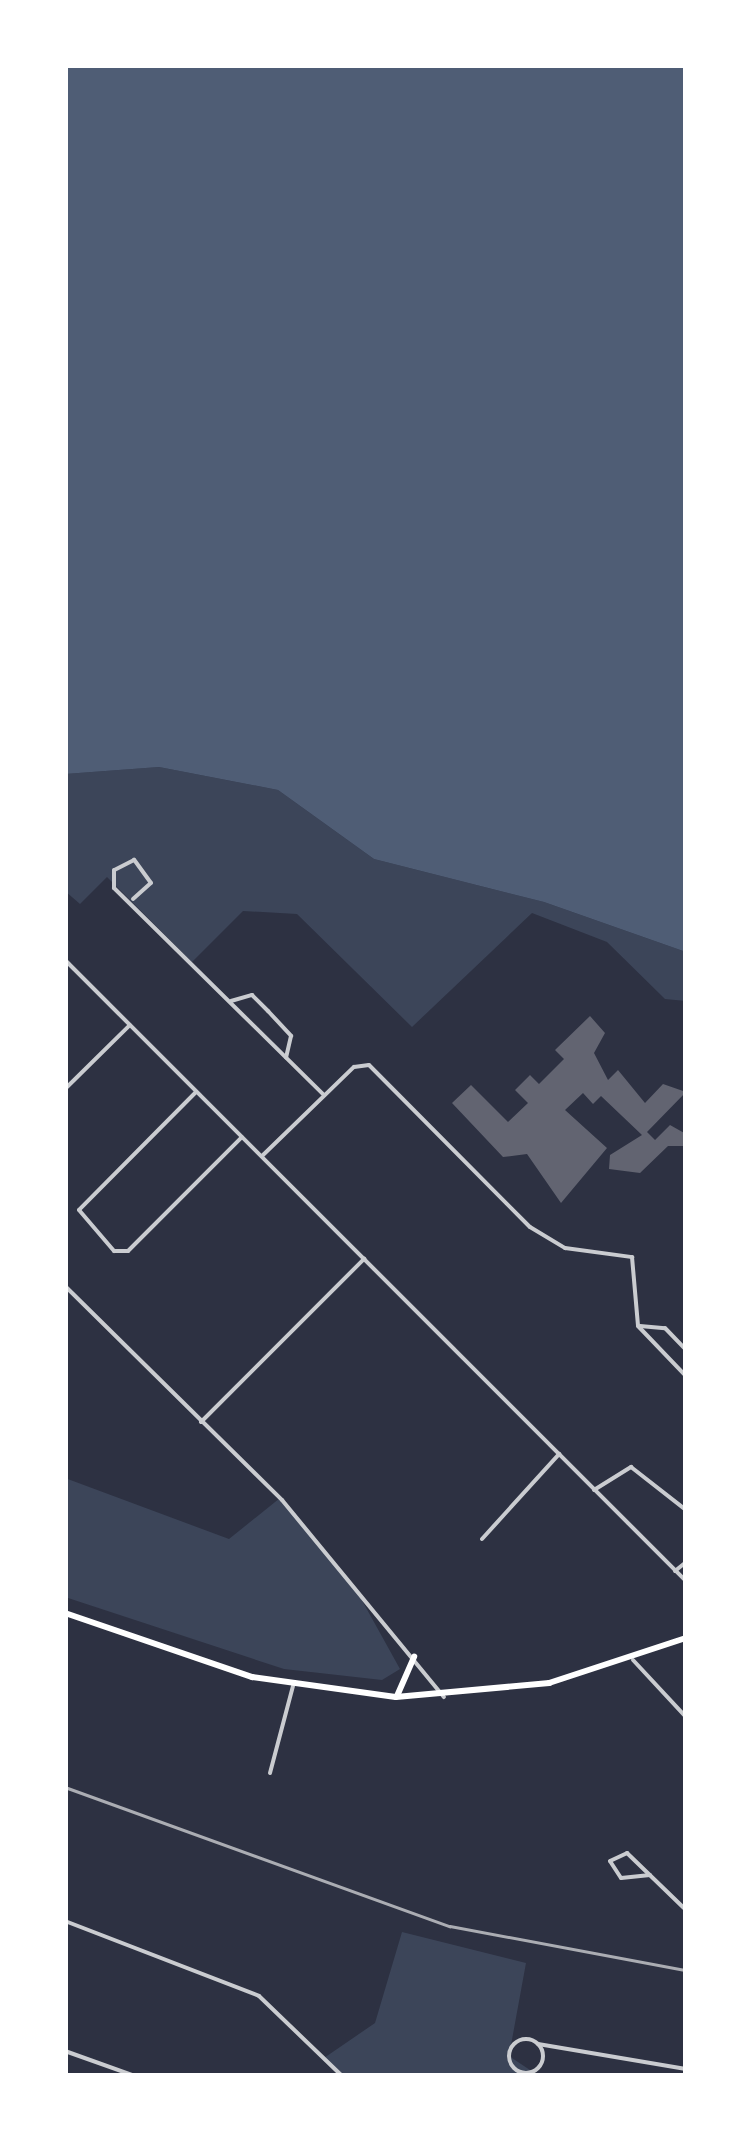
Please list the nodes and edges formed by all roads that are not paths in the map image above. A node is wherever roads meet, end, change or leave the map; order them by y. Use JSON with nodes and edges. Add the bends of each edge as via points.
{"nodes":[{"id":1,"x":133,"y":900,"type":"junction"},
{"id":2,"x":65,"y":960,"type":"edge"},
{"id":3,"x":231,"y":1001,"type":"junction"},
{"id":4,"x":130,"y":1025,"type":"junction"},
{"id":5,"x":286,"y":1057,"type":"junction"},
{"id":6,"x":65,"y":1088,"type":"edge"},
{"id":7,"x":196,"y":1092,"type":"junction"},
{"id":8,"x":324,"y":1095,"type":"junction"},
{"id":9,"x":242,"y":1137,"type":"junction"},
{"id":10,"x":262,"y":1157,"type":"junction"},
{"id":11,"x":364,"y":1259,"type":"junction"},
{"id":12,"x":65,"y":1286,"type":"edge"},
{"id":13,"x":638,"y":1326,"type":"junction"},
{"id":14,"x":686,"y":1350,"type":"edge"},
{"id":15,"x":686,"y":1376,"type":"edge"},
{"id":16,"x":201,"y":1422,"type":"junction"},
{"id":17,"x":559,"y":1454,"type":"junction"},
{"id":18,"x":594,"y":1490,"type":"junction"},
{"id":19,"x":686,"y":1510,"type":"edge"},
{"id":20,"x":482,"y":1539,"type":"dead end"},
{"id":21,"x":686,"y":1562,"type":"edge"},
{"id":22,"x":675,"y":1571,"type":"junction"},
{"id":23,"x":686,"y":1581,"type":"edge"},
{"id":24,"x":65,"y":1613,"type":"edge"},
{"id":25,"x":686,"y":1638,"type":"edge"},
{"id":26,"x":414,"y":1657,"type":"junction"},
{"id":27,"x":632,"y":1660,"type":"junction"},
{"id":28,"x":293,"y":1686,"type":"junction"},
{"id":29,"x":396,"y":1697,"type":"junction"},
{"id":30,"x":444,"y":1697,"type":"junction"},
{"id":31,"x":686,"y":1717,"type":"edge"},
{"id":32,"x":270,"y":1773,"type":"dead end"},
{"id":33,"x":650,"y":1875,"type":"junction"},
{"id":34,"x":686,"y":1910,"type":"edge"},
{"id":35,"x":65,"y":1922,"type":"edge"},
{"id":36,"x":538,"y":2044,"type":"junction"},
{"id":37,"x":65,"y":2051,"type":"edge"},
{"id":38,"x":686,"y":2068,"type":"edge"},
{"id":39,"x":671,"y":2069,"type":"junction"},
{"id":40,"x":115,"y":2073,"type":"edge"},
{"id":41,"x":135,"y":2076,"type":"edge"},
{"id":42,"x":342,"y":2076,"type":"edge"},
{"id":43,"x":664,"y":2076,"type":"edge"}],
"edges":[{"from":1,"to":1,"type":"street","via":[[151,883],[134,860],[112,880]]},
{"from":1,"to":3,"type":"street"},
{"from":2,"to":4,"type":"street"},
{"from":3,"to":5,"type":"street"},
{"from":3,"to":5,"type":"street","via":[[252,996],[268,1011],[290,1036]]},
{"from":4,"to":6,"type":"street"},
{"from":4,"to":7,"type":"street"},
{"from":5,"to":8,"type":"street"},
{"from":7,"to":9,"type":"street"},
{"from":7,"to":9,"type":"street","via":[[79,1210],[114,1251],[128,1251]]},
{"from":8,"to":10,"type":"street"},
{"from":8,"to":13,"type":"street","via":[[354,1067],[368,1066],[530,1227],[564,1248],[632,1257]]},
{"from":9,"to":10,"type":"street"},
{"from":10,"to":11,"type":"street"},
{"from":11,"to":16,"type":"street"},
{"from":11,"to":17,"type":"street"},
{"from":12,"to":16,"type":"street"},
{"from":13,"to":14,"type":"street","via":[[665,1328]]},
{"from":13,"to":15,"type":"street"},
{"from":16,"to":26,"type":"street","via":[[282,1500]]},
{"from":17,"to":18,"type":"street"},
{"from":17,"to":20,"type":"street"},
{"from":18,"to":19,"type":"street","via":[[631,1467]]},
{"from":18,"to":22,"type":"street"},
{"from":21,"to":22,"type":"street"},
{"from":22,"to":23,"type":"street"},
{"from":24,"to":28,"type":"main road"},
{"from":25,"to":27,"type":"main road"},
{"from":26,"to":29,"type":"main road","via":[[413,1677]]},
{"from":26,"to":30,"type":"street"},
{"from":27,"to":30,"type":"main road","via":[[549,1684]]},
{"from":27,"to":31,"type":"street"},
{"from":28,"to":29,"type":"main road"},
{"from":28,"to":32,"type":"street"},
{"from":29,"to":30,"type":"main road"},
{"from":33,"to":33,"type":"street","via":[[627,1853],[610,1861],[621,1878]]},
{"from":33,"to":34,"type":"street"},
{"from":35,"to":42,"type":"street","via":[[259,1996]]},
{"from":36,"to":36,"type":"street","via":[[517,2042],[512,2066],[537,2069]]},
{"from":36,"to":39,"type":"street"},
{"from":37,"to":40,"type":"street"},
{"from":38,"to":39,"type":"street"},
{"from":39,"to":43,"type":"street"},
{"from":40,"to":41,"type":"street"}]}
